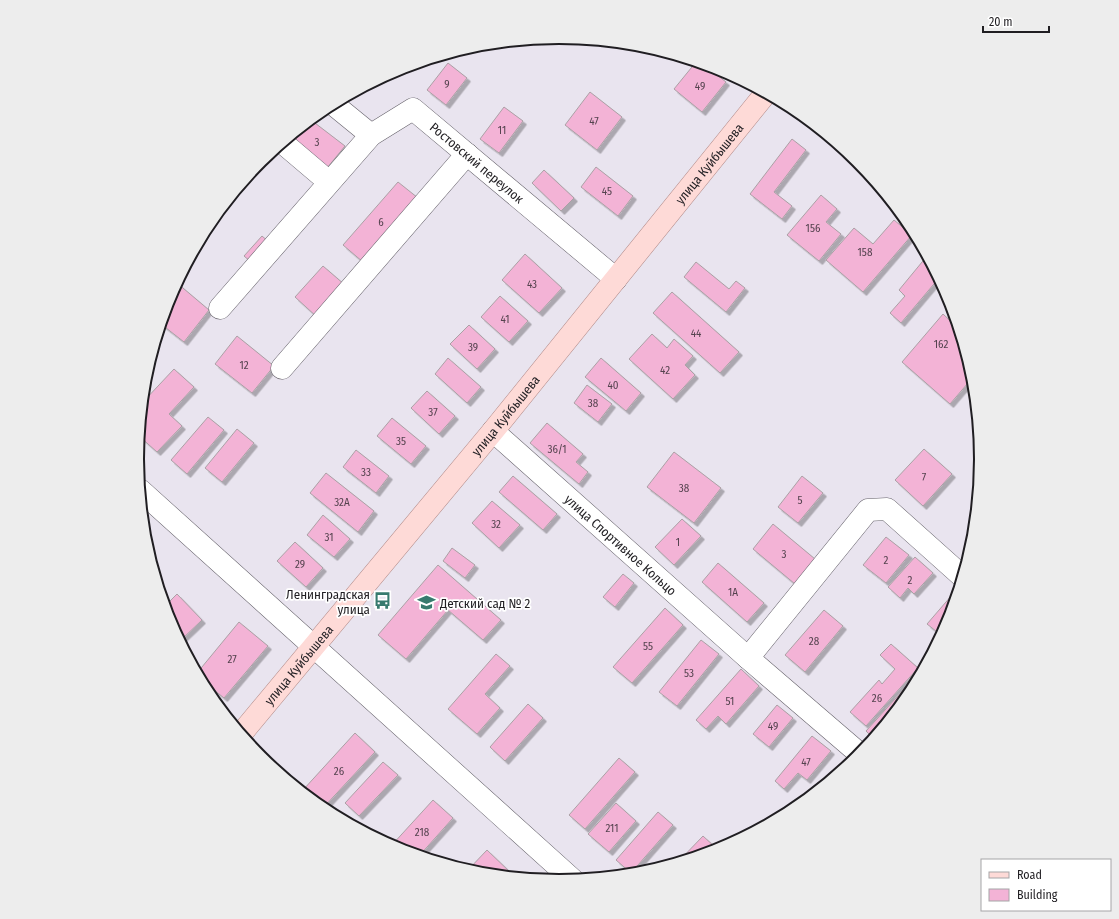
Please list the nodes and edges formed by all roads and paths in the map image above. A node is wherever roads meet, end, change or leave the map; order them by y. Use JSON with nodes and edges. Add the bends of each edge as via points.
{"nodes":[{"id":1,"x":762,"y":97,"type":"edge"},
{"id":2,"x":338,"y":108,"type":"edge"},
{"id":3,"x":371,"y":135,"type":"junction"},
{"id":4,"x":287,"y":146,"type":"edge"},
{"id":5,"x":467,"y":154,"type":"junction"},
{"id":6,"x":329,"y":182,"type":"junction"},
{"id":7,"x":616,"y":279,"type":"junction"},
{"id":8,"x":220,"y":308,"type":"dead end"},
{"id":9,"x":282,"y":368,"type":"dead end"},
{"id":10,"x":493,"y":431,"type":"junction"},
{"id":11,"x":146,"y":495,"type":"edge"},
{"id":12,"x":959,"y":573,"type":"edge"},
{"id":13,"x":314,"y":648,"type":"junction"},
{"id":14,"x":748,"y":658,"type":"junction"},
{"id":15,"x":244,"y":730,"type":"edge"},
{"id":16,"x":856,"y":750,"type":"edge"},
{"id":17,"x":567,"y":875,"type":"edge"}],
"edges":[{"from":1,"to":7,"type":"main road","name":"улица Куйбышева"},
{"from":2,"to":3,"type":"street"},
{"from":3,"to":5,"type":"street","name":"Ростовский переулок","via":[[413,109]]},
{"from":3,"to":6,"type":"street"},
{"from":4,"to":6,"type":"street"},
{"from":5,"to":7,"type":"street","name":"Ростовский переулок"},
{"from":5,"to":9,"type":"street"},
{"from":6,"to":8,"type":"street"},
{"from":7,"to":10,"type":"main road","name":"улица Куйбышева"},
{"from":10,"to":13,"type":"main road","name":"улица Куйбышева"},
{"from":10,"to":14,"type":"street","name":"улица Спортивное Кольцо"},
{"from":11,"to":13,"type":"street"},
{"from":12,"to":14,"type":"street","via":[[887,509],[868,510]]},
{"from":13,"to":15,"type":"main road","name":"улица Куйбышева"},
{"from":13,"to":17,"type":"street"},
{"from":14,"to":16,"type":"street","name":"улица Спортивное Кольцо"}]}
